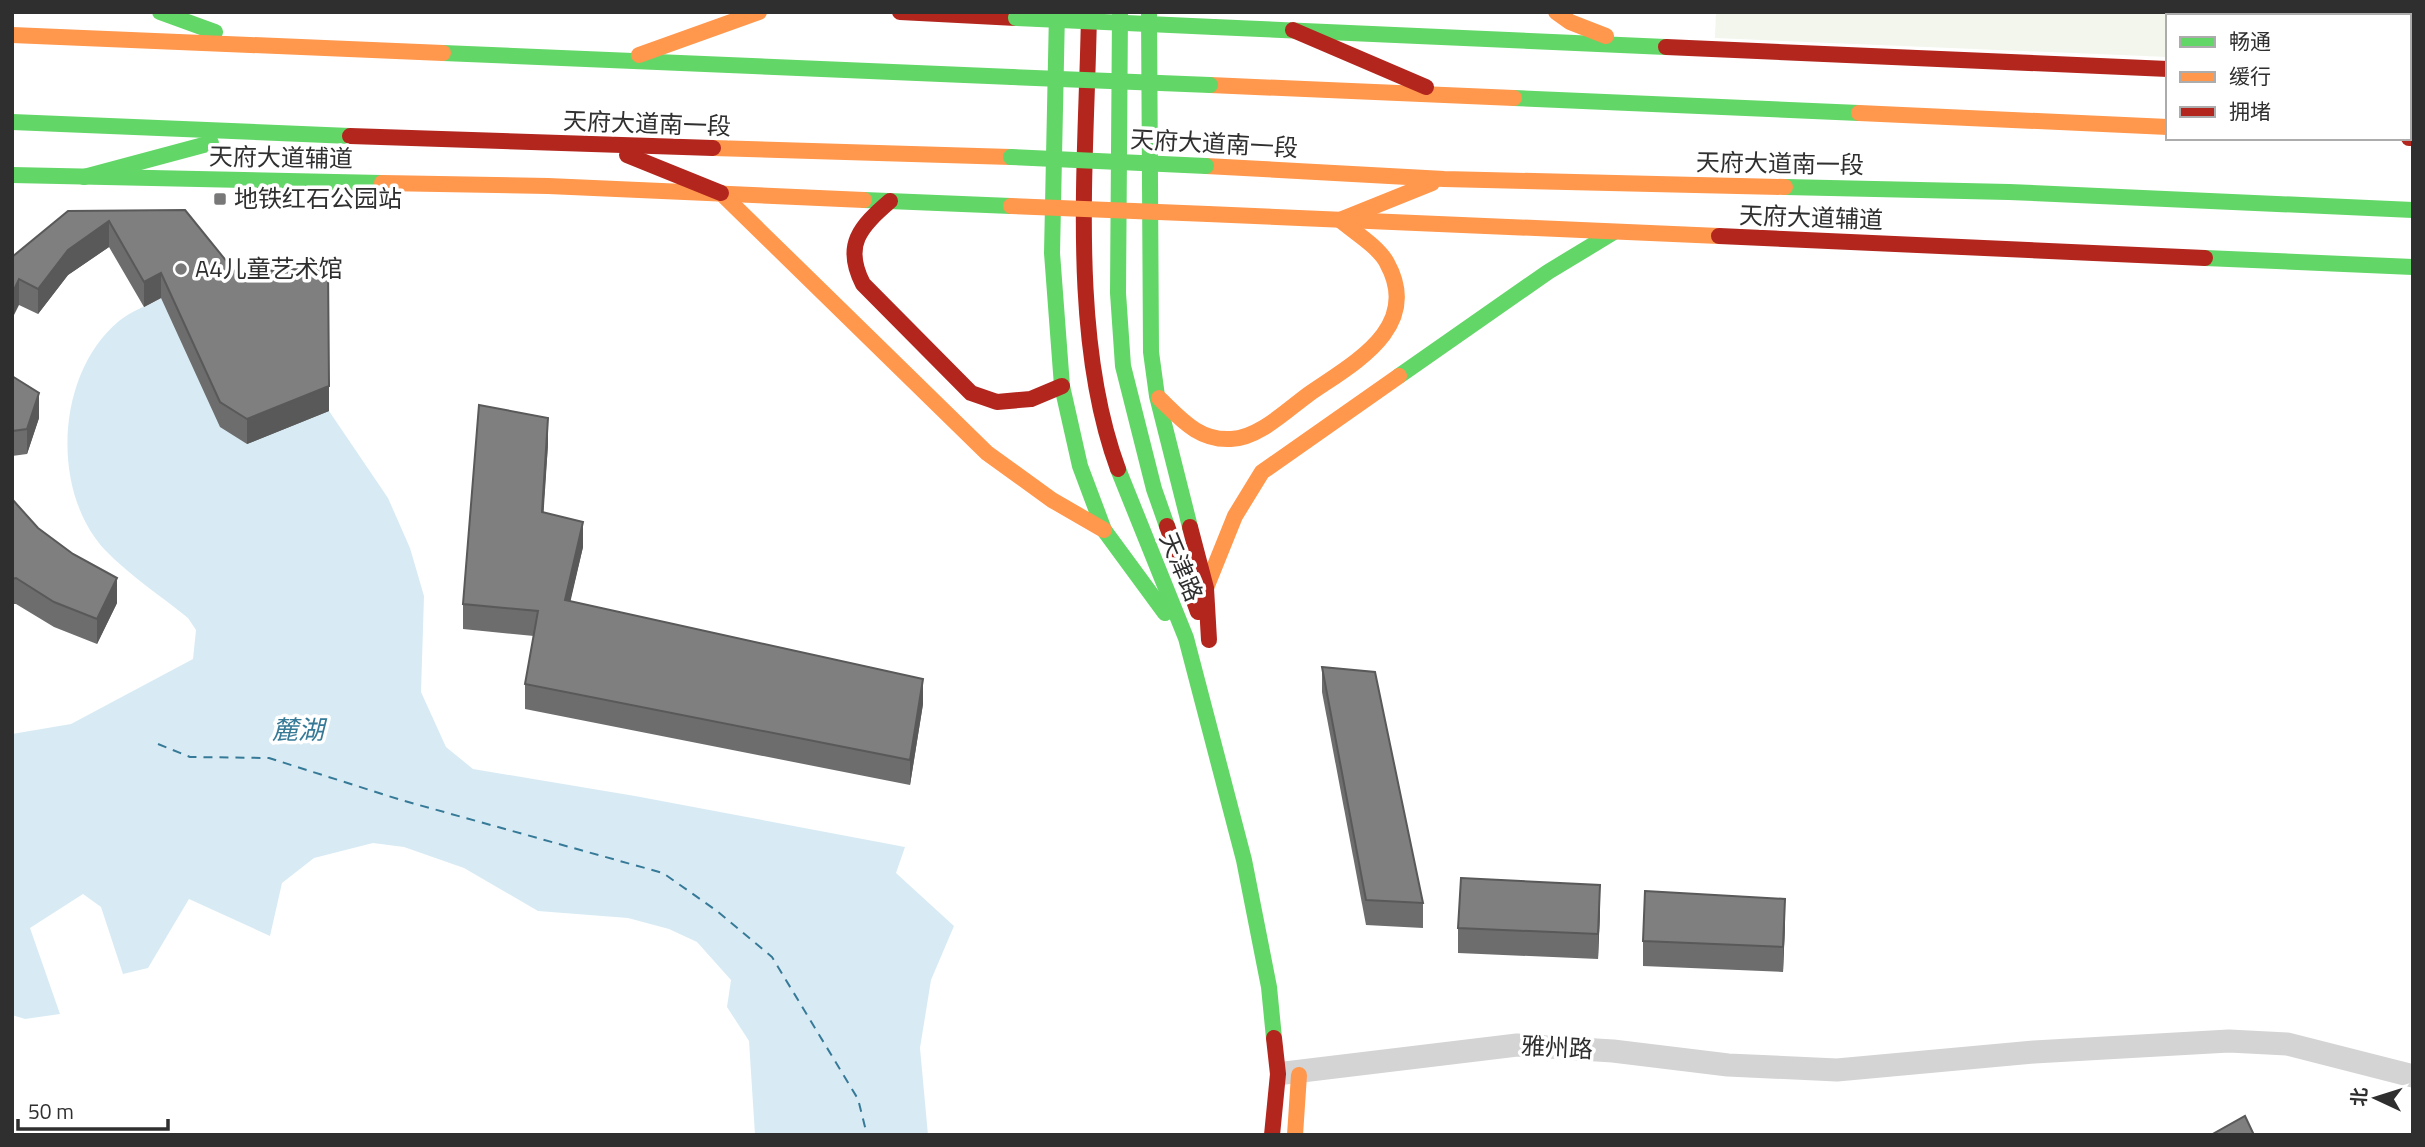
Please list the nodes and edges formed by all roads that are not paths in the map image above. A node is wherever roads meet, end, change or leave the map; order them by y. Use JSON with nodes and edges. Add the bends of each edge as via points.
{"nodes":[{"id":1,"x":160,"y":12,"type":"edge"},
{"id":2,"x":760,"y":12,"type":"edge"},
{"id":3,"x":900,"y":12,"type":"edge"},
{"id":4,"x":1057,"y":12,"type":"edge"},
{"id":5,"x":1089,"y":12,"type":"edge"},
{"id":6,"x":1119,"y":12,"type":"edge"},
{"id":7,"x":1149,"y":12,"type":"edge"},
{"id":8,"x":1556,"y":12,"type":"edge"},
{"id":9,"x":1372,"y":19,"type":"dead end"},
{"id":10,"x":1293,"y":30,"type":"junction"},
{"id":11,"x":1349,"y":32,"type":"junction"},
{"id":12,"x":12,"y":35,"type":"edge"},
{"id":13,"x":250,"y":44,"type":"junction"},
{"id":14,"x":1631,"y":45,"type":"junction"},
{"id":15,"x":618,"y":62,"type":"junction"},
{"id":16,"x":2166,"y":69,"type":"edge"},
{"id":17,"x":1447,"y":96,"type":"junction"},
{"id":18,"x":12,"y":122,"type":"edge"},
{"id":19,"x":2166,"y":127,"type":"edge"},
{"id":20,"x":247,"y":133,"type":"junction"},
{"id":21,"x":603,"y":145,"type":"junction"},
{"id":22,"x":12,"y":175,"type":"edge"},
{"id":23,"x":84,"y":177,"type":"junction"},
{"id":24,"x":1444,"y":178,"type":"junction"},
{"id":25,"x":720,"y":193,"type":"junction"},
{"id":26,"x":890,"y":201,"type":"junction"},
{"id":27,"x":2413,"y":210,"type":"edge"},
{"id":28,"x":1340,"y":220,"type":"junction"},
{"id":29,"x":1614,"y":232,"type":"junction"},
{"id":30,"x":2413,"y":267,"type":"edge"},
{"id":31,"x":1062,"y":386,"type":"junction"},
{"id":32,"x":1157,"y":396,"type":"junction"},
{"id":33,"x":1104,"y":530,"type":"junction"},
{"id":34,"x":1206,"y":589,"type":"junction"},
{"id":35,"x":1186,"y":639,"type":"junction"},
{"id":36,"x":1292,"y":1068,"type":"junction"},
{"id":37,"x":2413,"y":1076,"type":"edge"},
{"id":38,"x":1272,"y":1135,"type":"edge"},
{"id":39,"x":1295,"y":1135,"type":"edge"}],
"edges":[{"from":1,"to":13,"type":"main road"},
{"from":2,"to":15,"type":"main road"},
{"from":3,"to":10,"type":"main road","bridge":true},
{"from":4,"to":31,"type":"main road","via":[[1052,253]]},
{"from":5,"to":35,"type":"main road","name":"天津路","via":[[1085,289],[1094,372],[1111,450]]},
{"from":6,"to":34,"type":"main road","name":"天津路","via":[[1118,293],[1123,366],[1154,489],[1210,646]]},
{"from":7,"to":32,"type":"main road","via":[[1149,299]]},
{"from":8,"to":14,"type":"main road","via":[[1570,22]]},
{"from":9,"to":11,"type":"main road"},
{"from":10,"to":11,"type":"main road"},
{"from":10,"to":17,"type":"main road"},
{"from":11,"to":14,"type":"main road"},
{"from":12,"to":13,"type":"main road"},
{"from":13,"to":15,"type":"main road"},
{"from":14,"to":16,"type":"main road"},
{"from":15,"to":17,"type":"main road","bridge":true},
{"from":17,"to":19,"type":"main road"},
{"from":18,"to":20,"type":"main road","name":"天府大道南一段"},
{"from":20,"to":21,"type":"main road","name":"天府大道南一段"},
{"from":20,"to":23,"type":"main road"},
{"from":21,"to":24,"type":"main road","name":"天府大道南一段","bridge":true,"via":[[1011,157]]},
{"from":21,"to":25,"type":"main road"},
{"from":22,"to":23,"type":"main road","name":"天府大道辅道"},
{"from":23,"to":25,"type":"main road","name":"天府大道辅道"},
{"from":24,"to":27,"type":"main road","name":"天府大道南一段","via":[[2009,192]]},
{"from":24,"to":28,"type":"main road"},
{"from":25,"to":26,"type":"main road","name":"天府大道辅道"},
{"from":25,"to":33,"type":"main road","via":[[987,453],[1052,500]]},
{"from":26,"to":28,"type":"main road","name":"天府大道辅道","bridge":true},
{"from":26,"to":31,"type":"main road","via":[[862,225],[852,251],[853,269],[863,284],[971,393],[997,402],[1031,399]]},
{"from":28,"to":29,"type":"main road","name":"天府大道辅道"},
{"from":28,"to":32,"type":"main road","via":[[1387,262],[1396,289],[1394,318],[1377,347],[1257,431],[1231,439],[1196,433]]},
{"from":29,"to":30,"type":"main road","name":"天府大道辅道"},
{"from":29,"to":34,"type":"main road","via":[[1548,272],[1262,472],[1235,516]]},
{"from":31,"to":33,"type":"main road","via":[[1080,466]]},
{"from":32,"to":34,"type":"main road"},
{"from":33,"to":35,"type":"main road"},
{"from":35,"to":36,"type":"main road","name":"天津路"},
{"from":36,"to":37,"type":"street","name":"雅州路","via":[[1517,1045],[1728,1065],[1837,1070],[2229,1041],[2287,1044]]},
{"from":36,"to":38,"type":"main road","name":"天津路"},
{"from":36,"to":39,"type":"main road","name":"天津路"}]}
